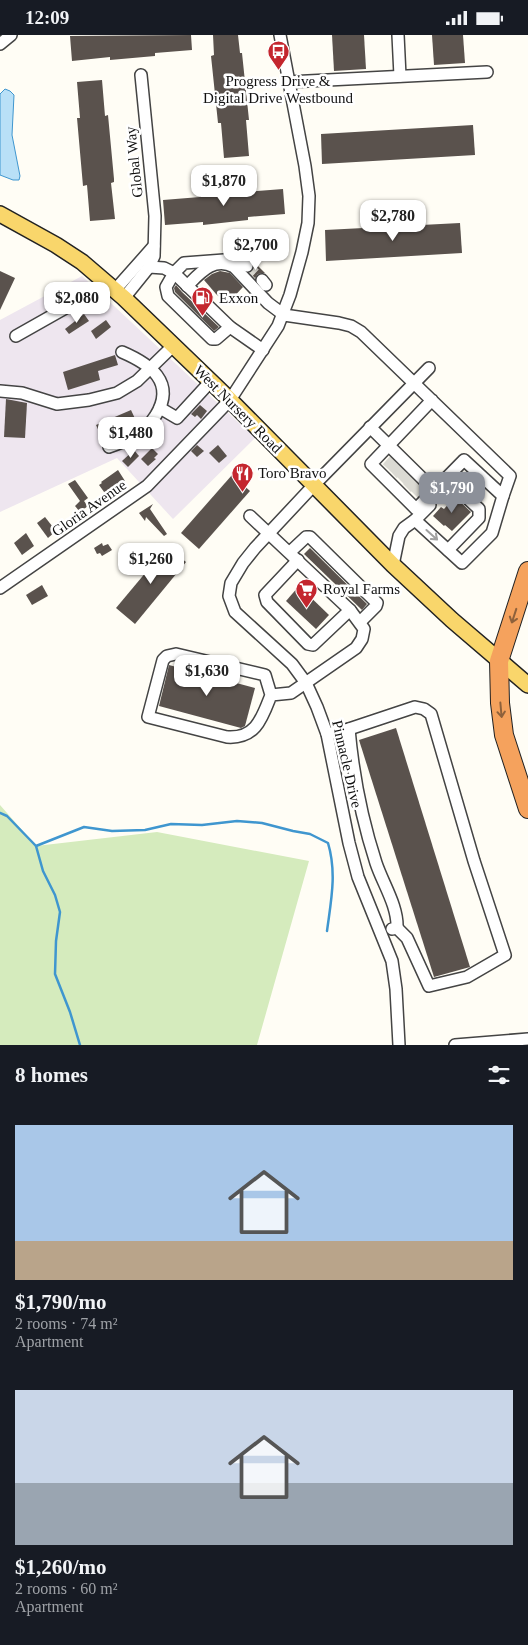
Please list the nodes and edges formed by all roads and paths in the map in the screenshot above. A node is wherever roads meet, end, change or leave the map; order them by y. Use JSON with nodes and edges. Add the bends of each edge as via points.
{"nodes":[{"id":1,"x":11,"y":35,"type":"edge"},
{"id":2,"x":280,"y":35,"type":"edge"},
{"id":3,"x":398,"y":35,"type":"edge"},
{"id":4,"x":0,"y":44,"type":"edge"},
{"id":5,"x":487,"y":72,"type":"dead end"},
{"id":6,"x":141,"y":75,"type":"dead end"},
{"id":7,"x":400,"y":77,"type":"junction"},
{"id":8,"x":288,"y":82,"type":"junction"},
{"id":9,"x":0,"y":214,"type":"edge"},
{"id":10,"x":154,"y":246,"type":"junction"},
{"id":11,"x":247,"y":266,"type":"tunnel mouth"},
{"id":12,"x":149,"y":267,"type":"junction"},
{"id":13,"x":174,"y":273,"type":"junction"},
{"id":14,"x":187,"y":285,"type":"junction"},
{"id":15,"x":116,"y":290,"type":"junction"},
{"id":16,"x":284,"y":315,"type":"junction"},
{"id":17,"x":230,"y":327,"type":"junction"},
{"id":18,"x":16,"y":336,"type":"dead end"},
{"id":19,"x":174,"y":345,"type":"junction"},
{"id":20,"x":263,"y":350,"type":"junction"},
{"id":21,"x":122,"y":351,"type":"dead end"},
{"id":22,"x":429,"y":368,"type":"dead end"},
{"id":23,"x":150,"y":369,"type":"junction"},
{"id":24,"x":211,"y":381,"type":"junction"},
{"id":25,"x":414,"y":382,"type":"junction"},
{"id":26,"x":0,"y":391,"type":"edge"},
{"id":27,"x":230,"y":400,"type":"junction"},
{"id":28,"x":432,"y":400,"type":"junction"},
{"id":29,"x":160,"y":408,"type":"junction"},
{"id":30,"x":370,"y":427,"type":"junction"},
{"id":31,"x":389,"y":445,"type":"junction"},
{"id":32,"x":109,"y":447,"type":"dead end"},
{"id":33,"x":482,"y":448,"type":"junction"},
{"id":34,"x":468,"y":463,"type":"junction"},
{"id":35,"x":406,"y":478,"type":"junction"},
{"id":36,"x":451,"y":483,"type":"junction"},
{"id":37,"x":313,"y":486,"type":"junction"},
{"id":38,"x":503,"y":496,"type":"junction"},
{"id":39,"x":250,"y":516,"type":"dead end"},
{"id":40,"x":415,"y":520,"type":"junction"},
{"id":41,"x":269,"y":533,"type":"junction"},
{"id":42,"x":448,"y":549,"type":"junction"},
{"id":43,"x":294,"y":556,"type":"junction"},
{"id":44,"x":393,"y":565,"type":"junction"},
{"id":45,"x":528,"y":571,"type":"edge"},
{"id":46,"x":0,"y":588,"type":"edge"},
{"id":47,"x":350,"y":609,"type":"junction"},
{"id":48,"x":360,"y":622,"type":"junction"},
{"id":49,"x":499,"y":661,"type":"junction"},
{"id":50,"x":306,"y":683,"type":"junction"},
{"id":51,"x":528,"y":685,"type":"edge"},
{"id":52,"x":271,"y":695,"type":"junction"},
{"id":53,"x":348,"y":729,"type":"junction"},
{"id":54,"x":327,"y":734,"type":"junction"},
{"id":55,"x":528,"y":809,"type":"edge"},
{"id":56,"x":398,"y":928,"type":"junction"},
{"id":57,"x":381,"y":933,"type":"junction"},
{"id":58,"x":528,"y":1039,"type":"edge"},
{"id":59,"x":399,"y":1045,"type":"edge"},
{"id":60,"x":455,"y":1045,"type":"edge"}],
"edges":[{"from":1,"to":4,"type":"street"},
{"from":2,"to":8,"type":"street","name":"Gloria Avenue"},
{"from":3,"to":7,"type":"street"},
{"from":5,"to":7,"type":"street"},
{"from":6,"to":10,"type":"street","name":"Global Way","via":[[155,215]]},
{"from":7,"to":8,"type":"street"},
{"from":8,"to":16,"type":"street","name":"Gloria Avenue","via":[[309,196],[302,252]]},
{"from":9,"to":15,"type":"main road","name":"West Nursery Road","via":[[82,262]]},
{"from":10,"to":12,"type":"street","name":"Global Way"},
{"from":10,"to":15,"type":"street"},
{"from":11,"to":13,"type":"street","via":[[237,259],[184,263]]},
{"from":12,"to":13,"type":"street","via":[[164,268]]},
{"from":12,"to":15,"type":"street","name":"Global Way"},
{"from":13,"to":14,"type":"street"},
{"from":13,"to":17,"type":"street","via":[[166,287],[168,296],[208,337],[216,339]]},
{"from":14,"to":16,"type":"street","via":[[207,267],[229,264],[262,286],[268,303]]},
{"from":14,"to":17,"type":"street"},
{"from":15,"to":18,"type":"street"},
{"from":15,"to":19,"type":"main road","name":"West Nursery Road"},
{"from":16,"to":20,"type":"street","name":"Gloria Avenue"},
{"from":16,"to":25,"type":"street","via":[[351,326]]},
{"from":17,"to":20,"type":"street"},
{"from":19,"to":23,"type":"street"},
{"from":19,"to":24,"type":"main road","name":"West Nursery Road"},
{"from":20,"to":27,"type":"street","name":"Gloria Avenue"},
{"from":21,"to":23,"type":"street"},
{"from":22,"to":25,"type":"street","name":"Pinnacle Drive"},
{"from":23,"to":26,"type":"street","via":[[118,393],[57,405],[22,393]]},
{"from":23,"to":29,"type":"street","via":[[164,389]]},
{"from":24,"to":27,"type":"main road","name":"West Nursery Road"},
{"from":24,"to":29,"type":"street","via":[[177,418]]},
{"from":25,"to":28,"type":"street"},
{"from":25,"to":30,"type":"street","name":"Pinnacle Drive"},
{"from":27,"to":37,"type":"main road","name":"West Nursery Road"},
{"from":27,"to":46,"type":"street","name":"Gloria Avenue","via":[[147,486]]},
{"from":28,"to":31,"type":"street"},
{"from":28,"to":33,"type":"street"},
{"from":29,"to":32,"type":"street","via":[[140,433]]},
{"from":30,"to":31,"type":"street"},
{"from":30,"to":37,"type":"street","name":"Pinnacle Drive"},
{"from":31,"to":35,"type":"street"},
{"from":31,"to":35,"type":"street","via":[[371,464]]},
{"from":33,"to":34,"type":"street"},
{"from":33,"to":38,"type":"street","via":[[510,476]]},
{"from":34,"to":35,"type":"street","via":[[464,460]]},
{"from":34,"to":36,"type":"street"},
{"from":34,"to":38,"type":"street"},
{"from":36,"to":40,"type":"street"},
{"from":36,"to":42,"type":"street","via":[[480,509],[479,518]]},
{"from":37,"to":41,"type":"street","name":"Pinnacle Drive"},
{"from":37,"to":44,"type":"main road","name":"West Nursery Road"},
{"from":38,"to":42,"type":"street","via":[[492,533],[462,563]]},
{"from":39,"to":41,"type":"street"},
{"from":40,"to":42,"type":"street","one_way":true},
{"from":40,"to":44,"type":"street","via":[[399,536]]},
{"from":41,"to":43,"type":"street"},
{"from":41,"to":50,"type":"street","name":"Pinnacle Drive","via":[[242,563],[231,583],[230,604],[292,664]]},
{"from":43,"to":47,"type":"street"},
{"from":43,"to":47,"type":"street","via":[[265,595],[266,602],[308,644],[313,645]]},
{"from":43,"to":48,"type":"street","via":[[306,537],[310,537],[377,603]]},
{"from":44,"to":49,"type":"main road","name":"West Nursery Road"},
{"from":45,"to":49,"type":"highway","one_way":true},
{"from":47,"to":48,"type":"street"},
{"from":48,"to":50,"type":"street","via":[[364,629],[356,648]]},
{"from":49,"to":51,"type":"main road","name":"West Nursery Road"},
{"from":49,"to":55,"type":"highway","one_way":true,"via":[[504,735]]},
{"from":50,"to":52,"type":"street","via":[[291,693]]},
{"from":50,"to":54,"type":"street","name":"Pinnacle Drive"},
{"from":52,"to":52,"type":"street","via":[[257,726],[238,738],[148,717],[163,660],[167,656],[176,655],[264,675]]},
{"from":53,"to":54,"type":"street"},
{"from":53,"to":56,"type":"street","via":[[363,816],[376,863],[398,917]]},
{"from":53,"to":56,"type":"street","via":[[415,707],[431,714],[505,955],[467,977],[430,986],[407,938]]},
{"from":54,"to":57,"type":"street","name":"Pinnacle Drive","via":[[358,877]]},
{"from":56,"to":57,"type":"street"},
{"from":57,"to":59,"type":"street","name":"Pinnacle Drive","via":[[392,961]]},
{"from":58,"to":60,"type":"street"}]}
